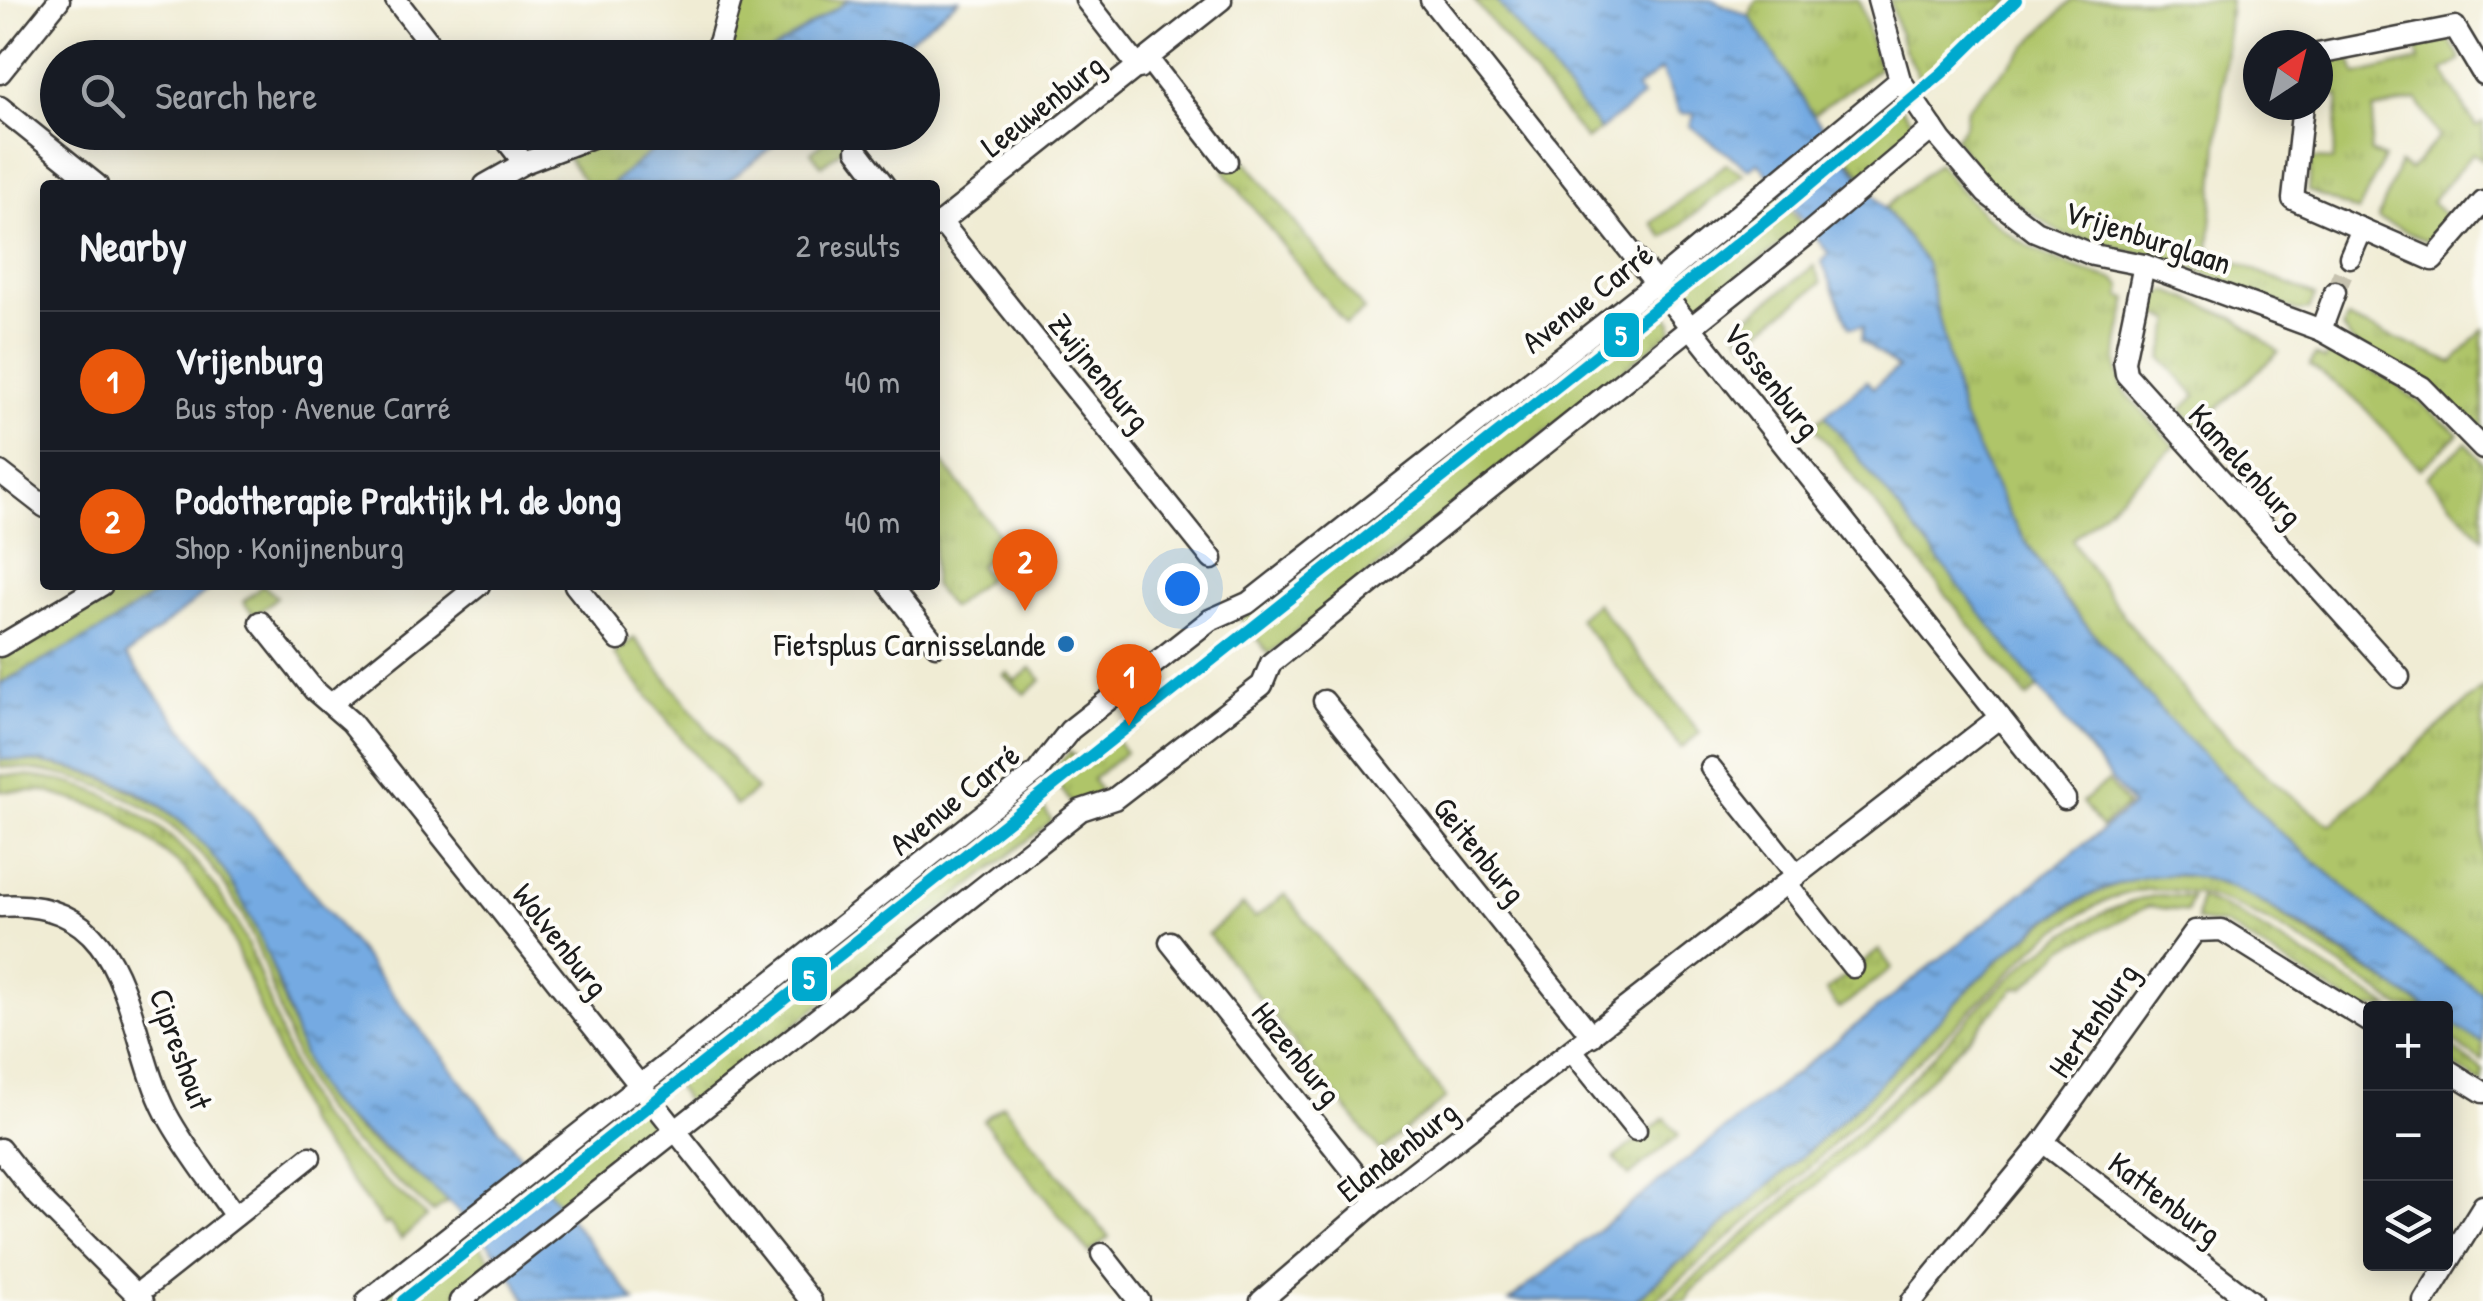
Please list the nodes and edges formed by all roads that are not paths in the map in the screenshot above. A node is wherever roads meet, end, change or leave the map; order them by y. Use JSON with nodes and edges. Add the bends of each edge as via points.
{"nodes":[{"id":1,"x":59,"y":0,"type":"edge"},
{"id":2,"x":396,"y":0,"type":"edge"},
{"id":3,"x":731,"y":0,"type":"edge"},
{"id":4,"x":1086,"y":0,"type":"edge"},
{"id":5,"x":1221,"y":0,"type":"edge"},
{"id":6,"x":1431,"y":0,"type":"edge"},
{"id":7,"x":1878,"y":0,"type":"edge"},
{"id":8,"x":428,"y":40,"type":"edge"},
{"id":9,"x":720,"y":40,"type":"edge"},
{"id":10,"x":2333,"y":51,"type":"edge"},
{"id":11,"x":1144,"y":64,"type":"junction"},
{"id":12,"x":0,"y":74,"type":"edge"},
{"id":13,"x":2483,"y":74,"type":"edge"},
{"id":14,"x":1900,"y":80,"type":"junction"},
{"id":15,"x":0,"y":107,"type":"edge"},
{"id":16,"x":2301,"y":120,"type":"edge"},
{"id":17,"x":1933,"y":128,"type":"junction"},
{"id":18,"x":40,"y":139,"type":"edge"},
{"id":19,"x":53,"y":150,"type":"edge"},
{"id":20,"x":514,"y":150,"type":"edge"},
{"id":21,"x":558,"y":150,"type":"edge"},
{"id":22,"x":857,"y":150,"type":"dead end"},
{"id":23,"x":1227,"y":162,"type":"dead end"},
{"id":24,"x":524,"y":163,"type":"junction"},
{"id":25,"x":91,"y":180,"type":"edge"},
{"id":26,"x":494,"y":180,"type":"edge"},
{"id":27,"x":880,"y":180,"type":"edge"},
{"id":28,"x":2483,"y":202,"type":"edge"},
{"id":29,"x":940,"y":223,"type":"edge"},
{"id":30,"x":940,"y":227,"type":"edge"},
{"id":31,"x":2362,"y":229,"type":"junction"},
{"id":32,"x":2350,"y":258,"type":"tunnel mouth"},
{"id":33,"x":2144,"y":265,"type":"junction"},
{"id":34,"x":1656,"y":282,"type":"junction"},
{"id":35,"x":2335,"y":292,"type":"tunnel mouth"},
{"id":36,"x":1690,"y":326,"type":"junction"},
{"id":37,"x":2320,"y":330,"type":"junction"},
{"id":38,"x":2483,"y":449,"type":"edge"},
{"id":39,"x":0,"y":472,"type":"edge"},
{"id":40,"x":40,"y":503,"type":"edge"},
{"id":41,"x":1212,"y":559,"type":"dead end"},
{"id":42,"x":94,"y":590,"type":"edge"},
{"id":43,"x":473,"y":590,"type":"edge"},
{"id":44,"x":579,"y":590,"type":"edge"},
{"id":45,"x":893,"y":590,"type":"edge"},
{"id":46,"x":260,"y":622,"type":"dead end"},
{"id":47,"x":619,"y":640,"type":"dead end"},
{"id":48,"x":936,"y":645,"type":"dead end"},
{"id":49,"x":0,"y":646,"type":"edge"},
{"id":50,"x":2399,"y":678,"type":"dead end"},
{"id":51,"x":1324,"y":700,"type":"dead end"},
{"id":52,"x":331,"y":704,"type":"junction"},
{"id":53,"x":2000,"y":717,"type":"junction"},
{"id":54,"x":1711,"y":768,"type":"dead end"},
{"id":55,"x":2065,"y":799,"type":"dead end"},
{"id":56,"x":1792,"y":880,"type":"junction"},
{"id":57,"x":0,"y":906,"type":"edge"},
{"id":58,"x":1170,"y":942,"type":"dead end"},
{"id":59,"x":1853,"y":967,"type":"dead end"},
{"id":60,"x":2363,"y":1018,"type":"edge"},
{"id":61,"x":1592,"y":1036,"type":"junction"},
{"id":62,"x":1574,"y":1053,"type":"junction"},
{"id":63,"x":2453,"y":1073,"type":"edge"},
{"id":64,"x":640,"y":1085,"type":"junction"},
{"id":65,"x":2483,"y":1092,"type":"edge"},
{"id":66,"x":676,"y":1129,"type":"junction"},
{"id":67,"x":1636,"y":1130,"type":"dead end"},
{"id":68,"x":2043,"y":1142,"type":"junction"},
{"id":69,"x":0,"y":1148,"type":"edge"},
{"id":70,"x":310,"y":1157,"type":"dead end"},
{"id":71,"x":1377,"y":1202,"type":"junction"},
{"id":72,"x":2483,"y":1206,"type":"edge"},
{"id":73,"x":235,"y":1216,"type":"junction"},
{"id":74,"x":1102,"y":1254,"type":"dead end"},
{"id":75,"x":139,"y":1298,"type":"edge"},
{"id":76,"x":368,"y":1301,"type":"edge"},
{"id":77,"x":460,"y":1301,"type":"edge"},
{"id":78,"x":811,"y":1301,"type":"edge"},
{"id":79,"x":1139,"y":1301,"type":"edge"},
{"id":80,"x":1261,"y":1301,"type":"edge"},
{"id":81,"x":1912,"y":1301,"type":"edge"},
{"id":82,"x":2252,"y":1301,"type":"edge"},
{"id":83,"x":2424,"y":1301,"type":"edge"}],
"edges":[{"from":1,"to":12,"type":"street"},
{"from":2,"to":8,"type":"street"},
{"from":3,"to":9,"type":"street"},
{"from":4,"to":11,"type":"street","name":"Leeuwenburg"},
{"from":5,"to":11,"type":"street","name":"Leeuwenburg"},
{"from":6,"to":34,"type":"street","name":"Vossenburg"},
{"from":7,"to":14,"type":"street","name":"Vrijenburglaan"},
{"from":10,"to":13,"type":"street","via":[[2456,27]]},
{"from":11,"to":23,"type":"street"},
{"from":11,"to":29,"type":"street","name":"Leeuwenburg"},
{"from":14,"to":17,"type":"street","name":"Vrijenburglaan"},
{"from":14,"to":34,"type":"street","name":"Avenue Carré"},
{"from":15,"to":18,"type":"street"},
{"from":16,"to":31,"type":"street","via":[[2293,199]]},
{"from":17,"to":33,"type":"street","name":"Vrijenburglaan","via":[[1986,193],[2035,231],[2093,255]]},
{"from":17,"to":36,"type":"street"},
{"from":19,"to":25,"type":"street"},
{"from":20,"to":24,"type":"street"},
{"from":21,"to":24,"type":"street"},
{"from":22,"to":27,"type":"street"},
{"from":24,"to":26,"type":"street"},
{"from":28,"to":31,"type":"street","via":[[2433,260]]},
{"from":30,"to":41,"type":"street","name":"Zwijnenburg"},
{"from":31,"to":32,"type":"street"},
{"from":33,"to":37,"type":"street","name":"Vrijenburglaan"},
{"from":33,"to":50,"type":"street","name":"Kamelenburg","via":[[2126,374]]},
{"from":34,"to":36,"type":"street","name":"Vossenburg"},
{"from":34,"to":64,"type":"street","name":"Avenue Carré","via":[[1248,604],[1210,620],[1070,730],[1037,772]]},
{"from":35,"to":37,"type":"street"},
{"from":36,"to":53,"type":"street","name":"Vossenburg"},
{"from":36,"to":66,"type":"street","via":[[1271,663],[1262,684],[1114,799],[1081,810]]},
{"from":37,"to":38,"type":"street","name":"Vrijenburglaan","via":[[2422,387]]},
{"from":39,"to":40,"type":"street"},
{"from":42,"to":49,"type":"street"},
{"from":43,"to":52,"type":"street"},
{"from":44,"to":47,"type":"street"},
{"from":45,"to":48,"type":"street"},
{"from":46,"to":52,"type":"street","name":"Wolvenburg"},
{"from":51,"to":61,"type":"street","name":"Geitenburg"},
{"from":52,"to":64,"type":"street","name":"Wolvenburg"},
{"from":53,"to":55,"type":"street","name":"Vossenburg"},
{"from":53,"to":56,"type":"street","name":"Elandenburg"},
{"from":54,"to":56,"type":"street"},
{"from":56,"to":59,"type":"street"},
{"from":56,"to":61,"type":"street","name":"Elandenburg"},
{"from":57,"to":73,"type":"street","name":"Cipreshout","via":[[55,912],[89,933],[126,987],[165,1111]]},
{"from":58,"to":71,"type":"street","name":"Hazenburg"},
{"from":60,"to":68,"type":"street","name":"Hertenburg","via":[[2222,930],[2195,931]]},
{"from":61,"to":62,"type":"street","name":"Elandenburg"},
{"from":62,"to":67,"type":"street"},
{"from":62,"to":71,"type":"street","name":"Elandenburg"},
{"from":63,"to":65,"type":"street"},
{"from":64,"to":66,"type":"street","name":"Wolvenburg"},
{"from":64,"to":76,"type":"street","name":"Avenue Carré"},
{"from":66,"to":77,"type":"street"},
{"from":66,"to":78,"type":"street","name":"Wolvenburg"},
{"from":68,"to":81,"type":"street","name":"Hertenburg"},
{"from":68,"to":82,"type":"street","name":"Kattenburg"},
{"from":69,"to":75,"type":"street"},
{"from":70,"to":73,"type":"street"},
{"from":71,"to":80,"type":"street","name":"Elandenburg"},
{"from":72,"to":83,"type":"street"},
{"from":73,"to":75,"type":"street"},
{"from":74,"to":79,"type":"street"}]}
